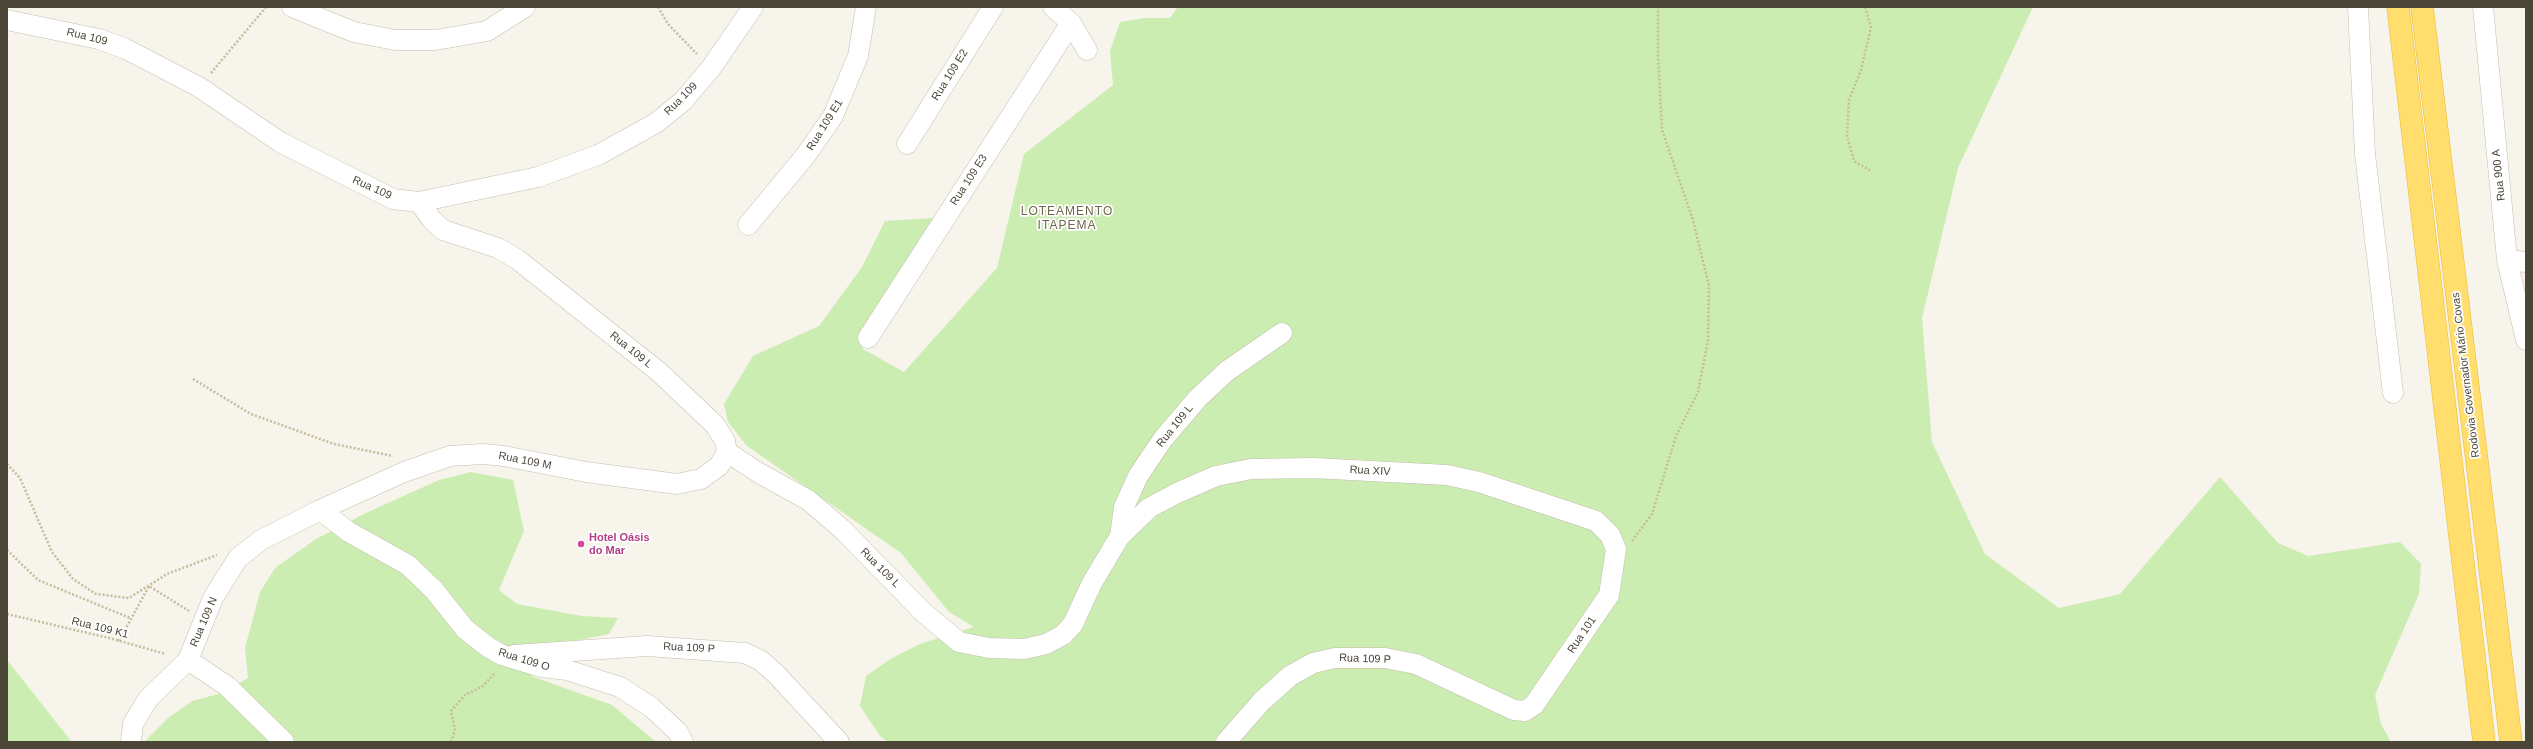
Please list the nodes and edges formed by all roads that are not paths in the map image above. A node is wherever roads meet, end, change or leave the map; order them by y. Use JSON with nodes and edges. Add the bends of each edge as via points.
{"nodes":[{"id":1,"x":292,"y":7,"type":"edge"},
{"id":2,"x":753,"y":7,"type":"edge"},
{"id":3,"x":866,"y":7,"type":"edge"},
{"id":4,"x":993,"y":7,"type":"edge"},
{"id":5,"x":1053,"y":7,"type":"edge"},
{"id":6,"x":2358,"y":7,"type":"edge"},
{"id":7,"x":2390,"y":7,"type":"edge"},
{"id":8,"x":2398,"y":7,"type":"edge"},
{"id":9,"x":2422,"y":7,"type":"edge"},
{"id":10,"x":2434,"y":7,"type":"edge"},
{"id":11,"x":2483,"y":7,"type":"edge"},
{"id":12,"x":521,"y":8,"type":"edge"},
{"id":13,"x":331,"y":15,"type":"edge"},
{"id":14,"x":7,"y":20,"type":"edge"},
{"id":15,"x":1071,"y":23,"type":"junction"},
{"id":16,"x":2401,"y":33,"type":"junction"},
{"id":17,"x":1087,"y":50,"type":"dead end"},
{"id":18,"x":2433,"y":99,"type":"junction"},
{"id":19,"x":907,"y":144,"type":"dead end"},
{"id":20,"x":419,"y":202,"type":"junction"},
{"id":21,"x":748,"y":225,"type":"dead end"},
{"id":22,"x":2517,"y":261,"type":"edge"},
{"id":23,"x":1282,"y":333,"type":"dead end"},
{"id":24,"x":868,"y":338,"type":"dead end"},
{"id":25,"x":2526,"y":340,"type":"edge"},
{"id":26,"x":2393,"y":392,"type":"dead end"},
{"id":27,"x":727,"y":452,"type":"junction"},
{"id":28,"x":320,"y":510,"type":"junction"},
{"id":29,"x":1120,"y":536,"type":"junction"},
{"id":30,"x":1616,"y":549,"type":"joint"},
{"id":31,"x":502,"y":655,"type":"junction"},
{"id":32,"x":188,"y":660,"type":"junction"},
{"id":33,"x":1525,"y":711,"type":"joint"},
{"id":34,"x":131,"y":742,"type":"edge"},
{"id":35,"x":284,"y":742,"type":"edge"},
{"id":36,"x":683,"y":742,"type":"edge"},
{"id":37,"x":839,"y":742,"type":"edge"},
{"id":38,"x":1226,"y":742,"type":"edge"},
{"id":39,"x":2484,"y":742,"type":"edge"},
{"id":40,"x":2511,"y":742,"type":"edge"}],
"edges":[{"from":1,"to":13,"type":"street"},
{"from":2,"to":20,"type":"street","name":"Rua 109","via":[[711,68],[683,100],[656,123],[598,155],[513,183]]},
{"from":3,"to":21,"type":"street","name":"Rua 109 E1","via":[[858,56],[833,116],[806,155]]},
{"from":4,"to":19,"type":"street","name":"Rua 109 E2"},
{"from":5,"to":15,"type":"street"},
{"from":6,"to":26,"type":"street","via":[[2365,154]]},
{"from":7,"to":16,"type":"highway"},
{"from":8,"to":16,"type":"highway"},
{"from":9,"to":18,"type":"highway","name":"Rodovia Governador Mário Covas"},
{"from":10,"to":18,"type":"highway"},
{"from":11,"to":22,"type":"street","name":"Rua 900 A"},
{"from":12,"to":13,"type":"street","via":[[487,31],[436,40],[394,40],[354,32]]},
{"from":14,"to":20,"type":"street","name":"Rua 109","via":[[99,39],[126,49],[199,87],[280,142],[393,198]]},
{"from":15,"to":17,"type":"street"},
{"from":15,"to":24,"type":"street","name":"Rua 109 E3"},
{"from":16,"to":39,"type":"highway"},
{"from":18,"to":40,"type":"highway","name":"Rodovia Governador Mário Covas"},
{"from":20,"to":27,"type":"street","name":"Rua 109 L","via":[[443,230],[498,248],[516,259],[658,372],[715,425],[725,441]]},
{"from":22,"to":25,"type":"street","name":"Rua 900 A"},
{"from":23,"to":29,"type":"street","name":"Rua 109 L","via":[[1227,371],[1198,398],[1164,439],[1138,476],[1124,507]]},
{"from":27,"to":28,"type":"street","name":"Rua 109 M","via":[[720,466],[701,479],[677,484],[586,472],[504,456],[450,456],[404,472]]},
{"from":27,"to":29,"type":"street","name":"Rua 109 L","via":[[808,500],[842,529],[924,613],[959,642],[989,648],[1024,649],[1046,644],[1062,635],[1073,624],[1092,583]]},
{"from":28,"to":31,"type":"street","name":"Rua 109 O","via":[[349,532],[408,565],[434,590],[475,638]]},
{"from":28,"to":32,"type":"street","name":"Rua 109 N","via":[[261,540],[238,558],[213,598]]},
{"from":29,"to":30,"type":"street","name":"Rua XIV","via":[[1149,508],[1216,476],[1251,468],[1313,468],[1447,475],[1479,482],[1596,521],[1610,535]]},
{"from":30,"to":33,"type":"street","name":"Rua 101","via":[[1609,595],[1534,705]]},
{"from":31,"to":36,"type":"street","name":"Rua 109 O","via":[[542,668],[567,670],[620,687],[651,707],[678,732]]},
{"from":31,"to":37,"type":"street","name":"Rua 109 P","via":[[647,646],[746,653],[760,660],[776,674]]},
{"from":32,"to":34,"type":"street","via":[[148,699],[133,724]]},
{"from":32,"to":35,"type":"street","name":"Rua 109 N","via":[[227,686]]},
{"from":33,"to":38,"type":"street","name":"Rua 109 P","via":[[1514,710],[1416,664],[1385,658],[1335,658],[1313,663],[1290,676],[1262,701]]}]}
